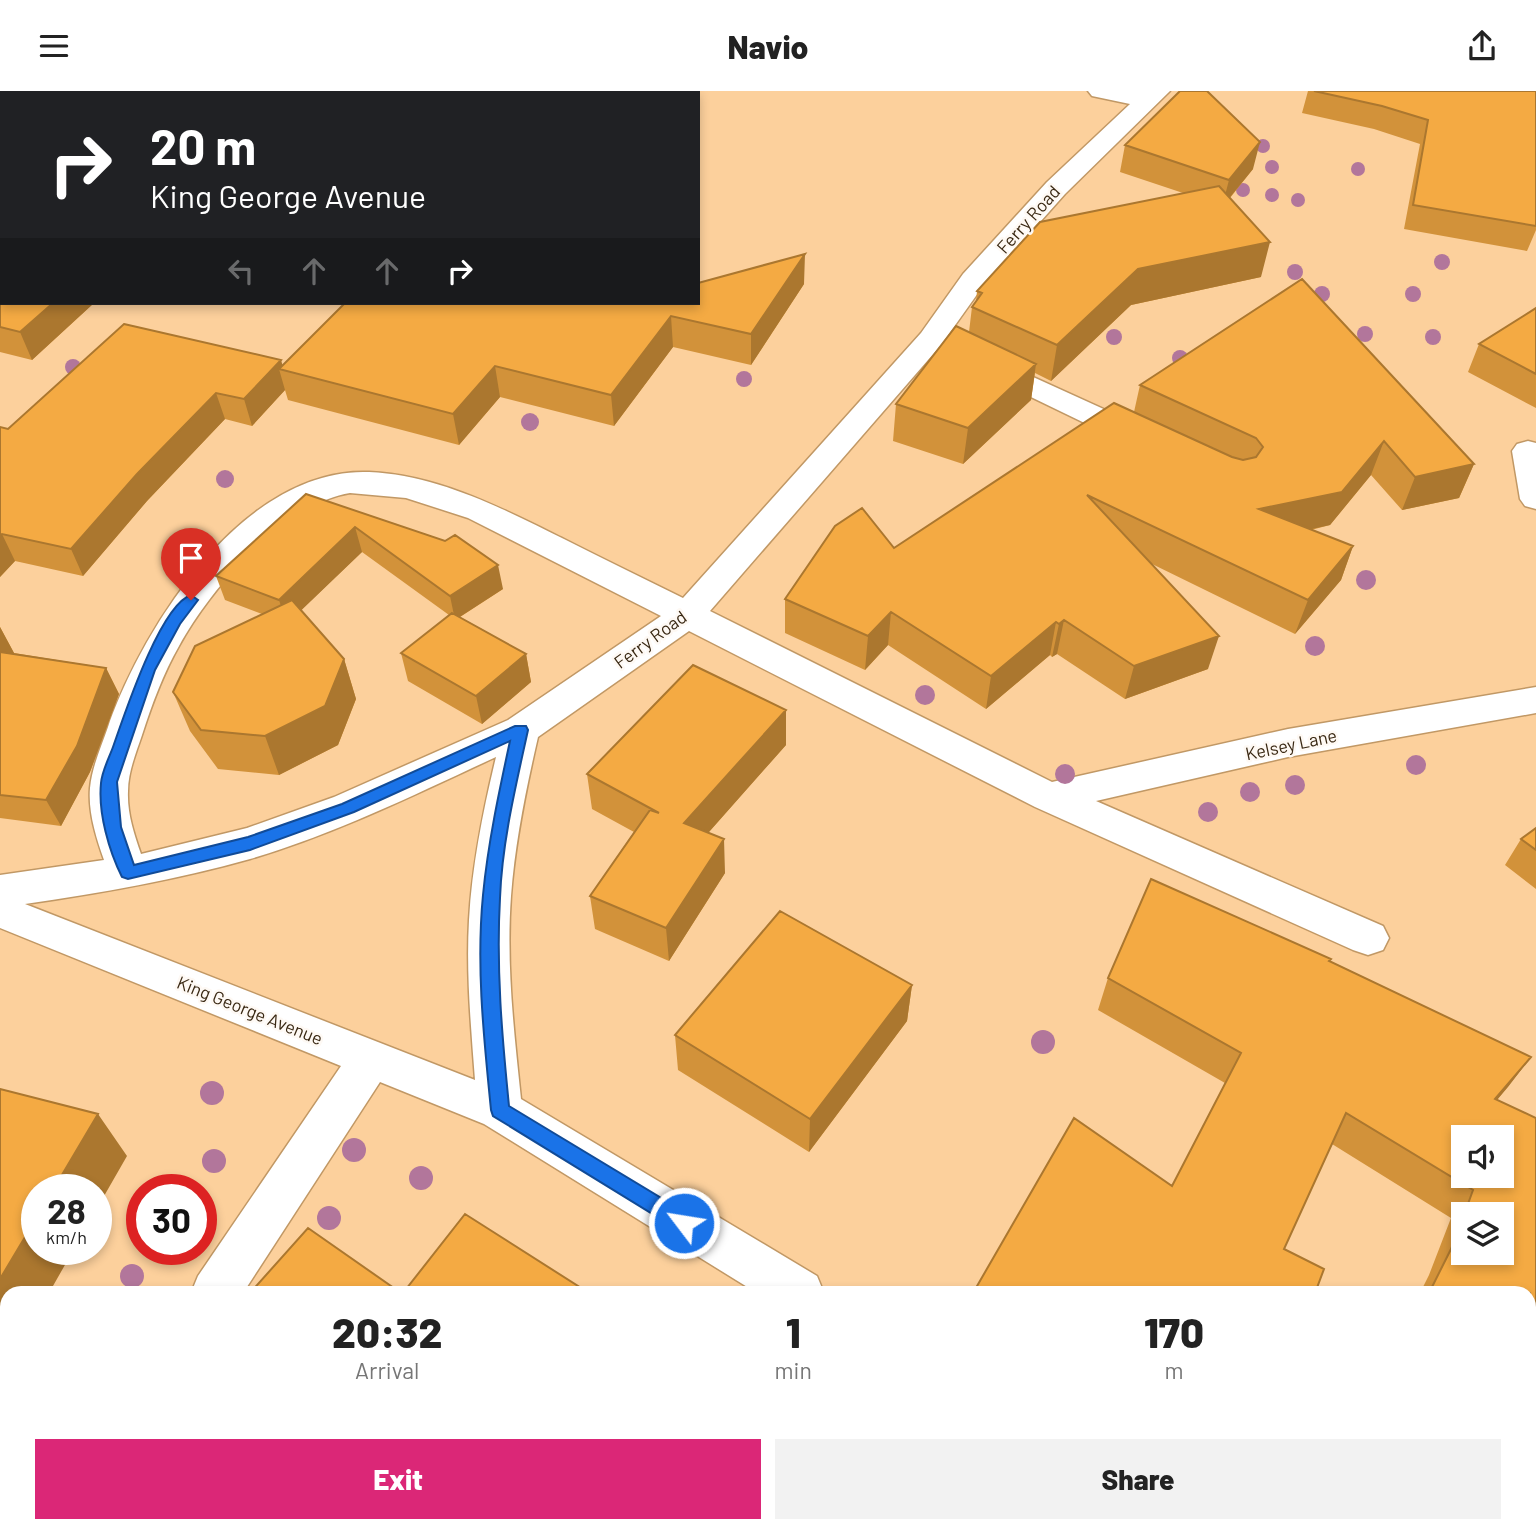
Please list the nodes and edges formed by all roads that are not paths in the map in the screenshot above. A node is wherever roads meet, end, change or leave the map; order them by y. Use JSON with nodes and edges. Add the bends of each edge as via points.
{"nodes":[{"id":1,"x":1100,"y":91,"type":"edge"},
{"id":2,"x":1151,"y":96,"type":"edge"},
{"id":3,"x":931,"y":339,"type":"junction"},
{"id":4,"x":1171,"y":451,"type":"edge"},
{"id":5,"x":1528,"y":451,"type":"dead end"},
{"id":6,"x":1536,"y":499,"type":"edge"},
{"id":7,"x":687,"y":615,"type":"junction"},
{"id":8,"x":1536,"y":701,"type":"edge"},
{"id":9,"x":520,"y":730,"type":"junction"},
{"id":10,"x":1049,"y":797,"type":"junction"},
{"id":11,"x":128,"y":873,"type":"junction"},
{"id":12,"x":0,"y":891,"type":"edge"},
{"id":13,"x":0,"y":911,"type":"edge"},
{"id":14,"x":1368,"y":938,"type":"dead end"},
{"id":15,"x":372,"y":1059,"type":"junction"},
{"id":16,"x":500,"y":1110,"type":"junction"},
{"id":17,"x":220,"y":1286,"type":"edge"},
{"id":18,"x":789,"y":1286,"type":"edge"}],
"edges":[{"from":1,"to":2,"type":"street"},
{"from":2,"to":3,"type":"street","name":"Ferry Road","via":[[1028,218],[973,280]]},
{"from":3,"to":4,"type":"street"},
{"from":3,"to":7,"type":"street","name":"Ferry Road"},
{"from":5,"to":6,"type":"street"},
{"from":7,"to":9,"type":"street","name":"Ferry Road"},
{"from":7,"to":10,"type":"street"},
{"from":7,"to":11,"type":"street","via":[[479,510],[408,487],[372,481],[327,486],[285,508],[224,559],[174,621],[147,670],[109,782],[113,827]]},
{"from":8,"to":10,"type":"street","name":"Kelsey Lane","via":[[1288,743]]},
{"from":9,"to":11,"type":"street","name":"Ferry Road","via":[[348,808],[250,843]]},
{"from":9,"to":16,"type":"street","via":[[491,896],[490,1002]]},
{"from":10,"to":14,"type":"street"},
{"from":11,"to":12,"type":"street","name":"Ferry Road"},
{"from":13,"to":15,"type":"street","name":"King George Avenue"},
{"from":15,"to":16,"type":"street","name":"King George Avenue"},
{"from":15,"to":17,"type":"street"},
{"from":16,"to":18,"type":"street","name":"King George Avenue"}]}
